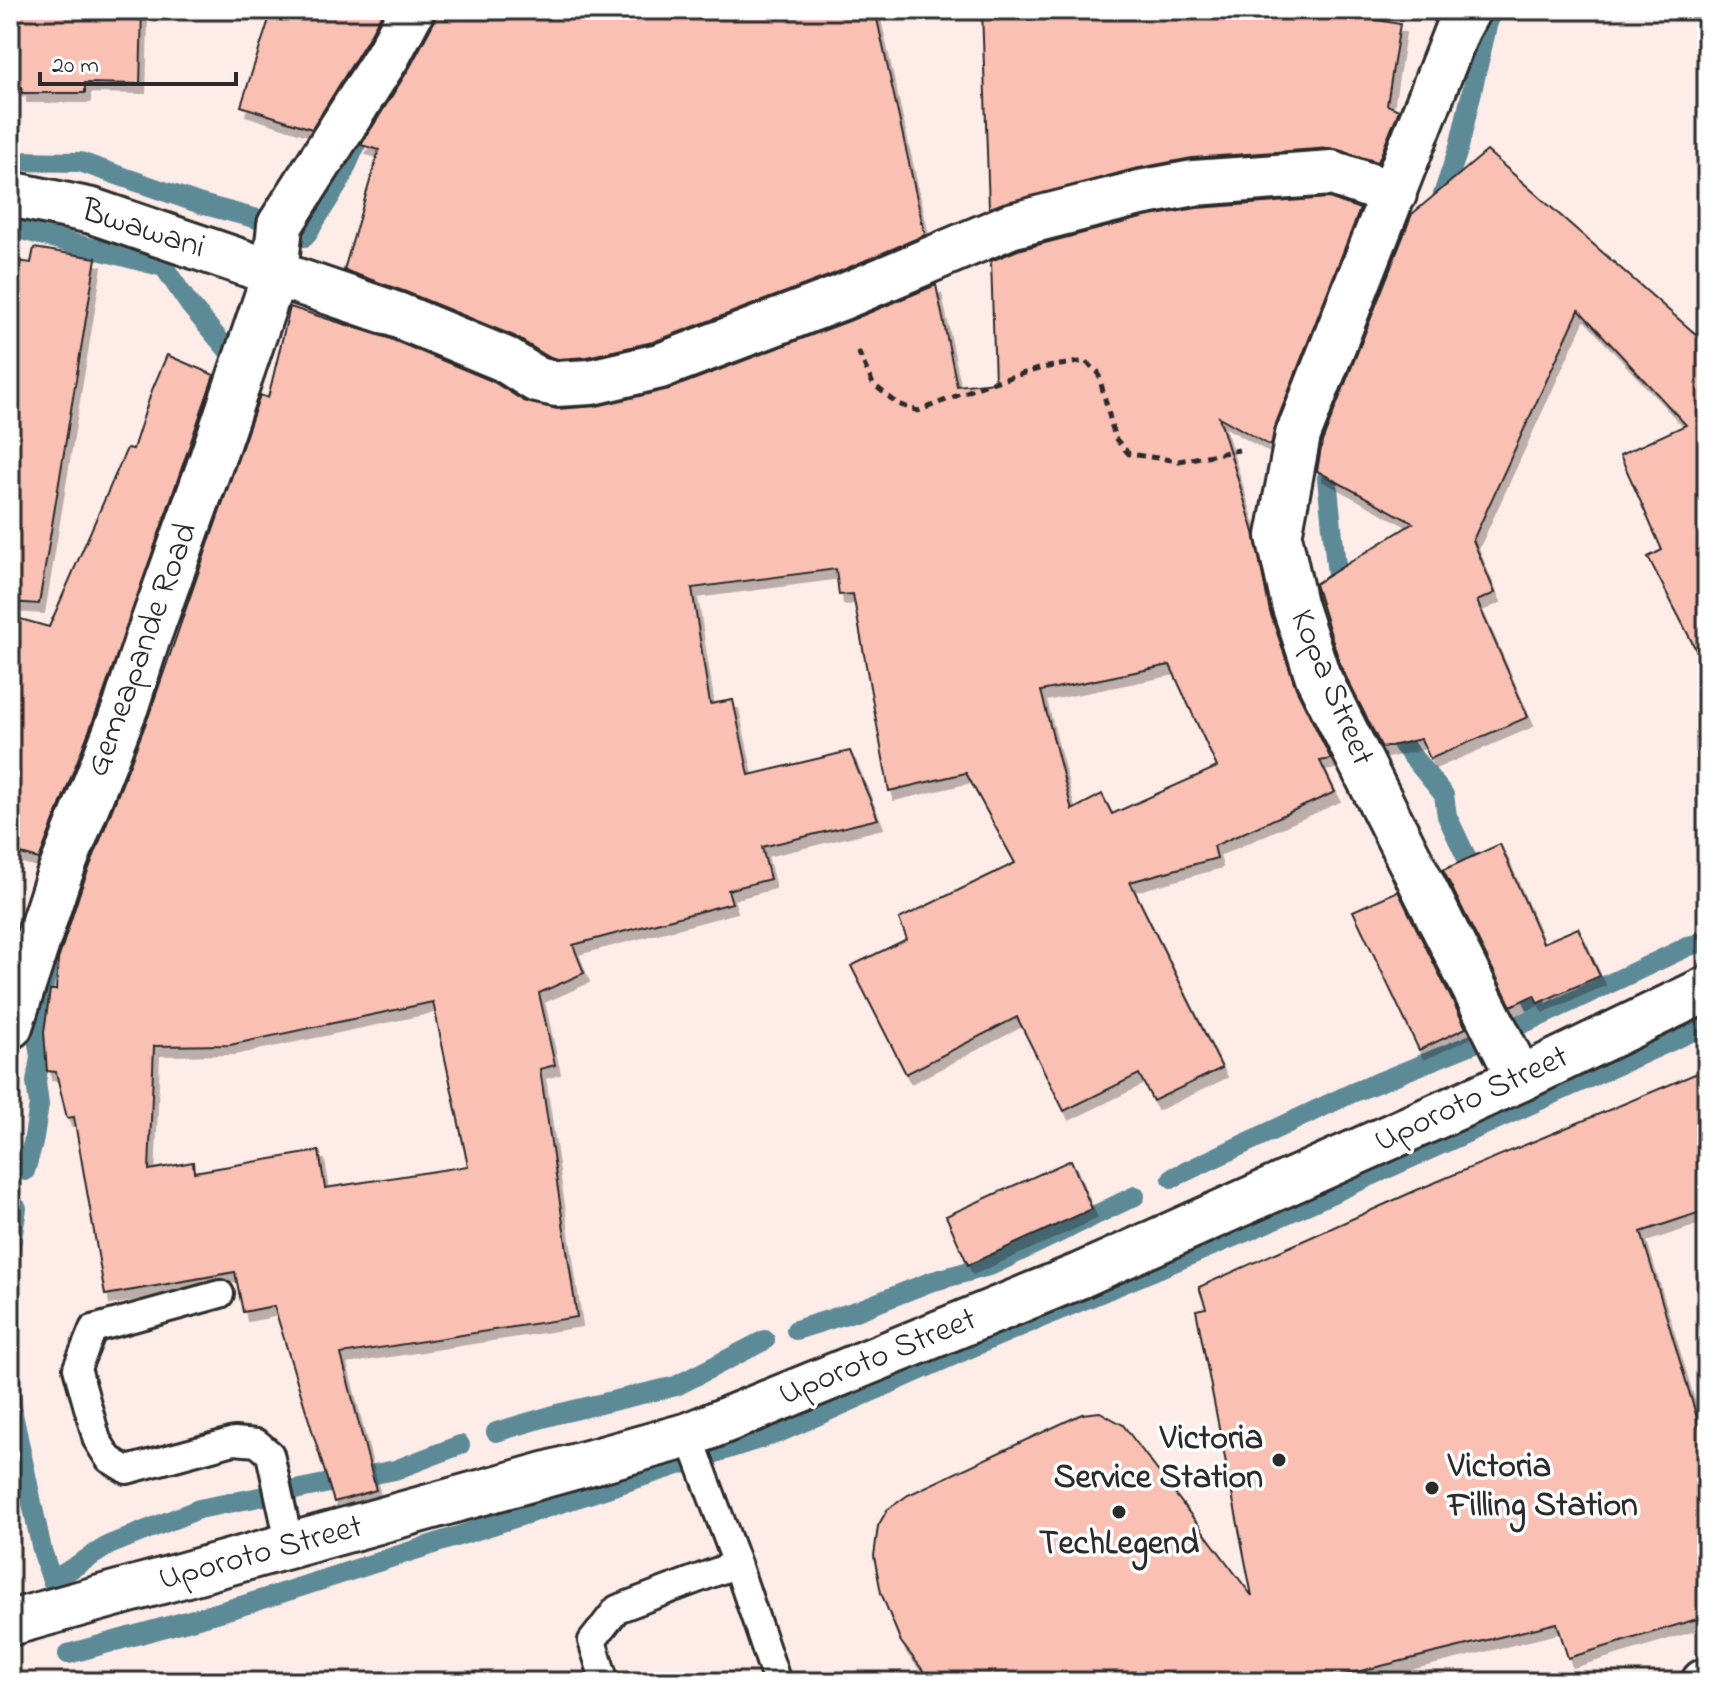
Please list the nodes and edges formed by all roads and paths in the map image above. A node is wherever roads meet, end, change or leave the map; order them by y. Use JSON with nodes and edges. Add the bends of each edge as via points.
{"nodes":[{"id":1,"x":412,"y":10,"type":"edge"},
{"id":2,"x":1468,"y":10,"type":"edge"},
{"id":3,"x":10,"y":194,"type":"edge"},
{"id":4,"x":1394,"y":194,"type":"junction"},
{"id":5,"x":275,"y":273,"type":"junction"},
{"id":6,"x":840,"y":298,"type":"junction"},
{"id":7,"x":1298,"y":435,"type":"junction"},
{"id":8,"x":1707,"y":989,"type":"edge"},
{"id":9,"x":10,"y":1026,"type":"edge"},
{"id":10,"x":1520,"y":1079,"type":"junction"},
{"id":11,"x":220,"y":1294,"type":"dead end"},
{"id":12,"x":689,"y":1435,"type":"junction"},
{"id":13,"x":290,"y":1546,"type":"junction"},
{"id":14,"x":737,"y":1564,"type":"junction"},
{"id":15,"x":10,"y":1623,"type":"edge"},
{"id":16,"x":605,"y":1682,"type":"edge"},
{"id":17,"x":777,"y":1682,"type":"edge"}],
"edges":[{"from":1,"to":5,"type":"street","name":"Gemeapande Road","via":[[280,225]]},
{"from":2,"to":4,"type":"street","name":"Kopa Street"},
{"from":3,"to":5,"type":"street","name":"Bwawani","via":[[92,211]]},
{"from":4,"to":6,"type":"street","name":"Bwawani","via":[[1332,173],[1194,183],[1140,193],[1010,226]]},
{"from":4,"to":7,"type":"street","name":"Kopa Street"},
{"from":5,"to":6,"type":"street","name":"Bwawani","via":[[472,344],[527,376],[556,384],[660,366]]},
{"from":5,"to":9,"type":"street","name":"Gemeapande Road"},
{"from":6,"to":7,"type":"path","via":[[873,384],[898,404],[918,411],[987,384],[1085,361],[1098,372],[1115,438],[1129,454],[1179,461]]},
{"from":7,"to":10,"type":"street","name":"Kopa Street","via":[[1279,536],[1318,677]]},
{"from":8,"to":10,"type":"street","name":"Uporoto Street"},
{"from":10,"to":12,"type":"street","name":"Uporoto Street","via":[[1079,1276]]},
{"from":11,"to":13,"type":"lane","via":[[93,1329],[77,1368],[81,1383],[97,1440],[109,1459],[127,1470],[234,1441],[257,1443],[270,1454]]},
{"from":12,"to":13,"type":"street","name":"Uporoto Street"},
{"from":12,"to":14,"type":"lane"},
{"from":13,"to":15,"type":"street","name":"Uporoto Street"},
{"from":14,"to":16,"type":"lane","via":[[617,1609],[592,1641]]},
{"from":14,"to":17,"type":"lane"}]}
